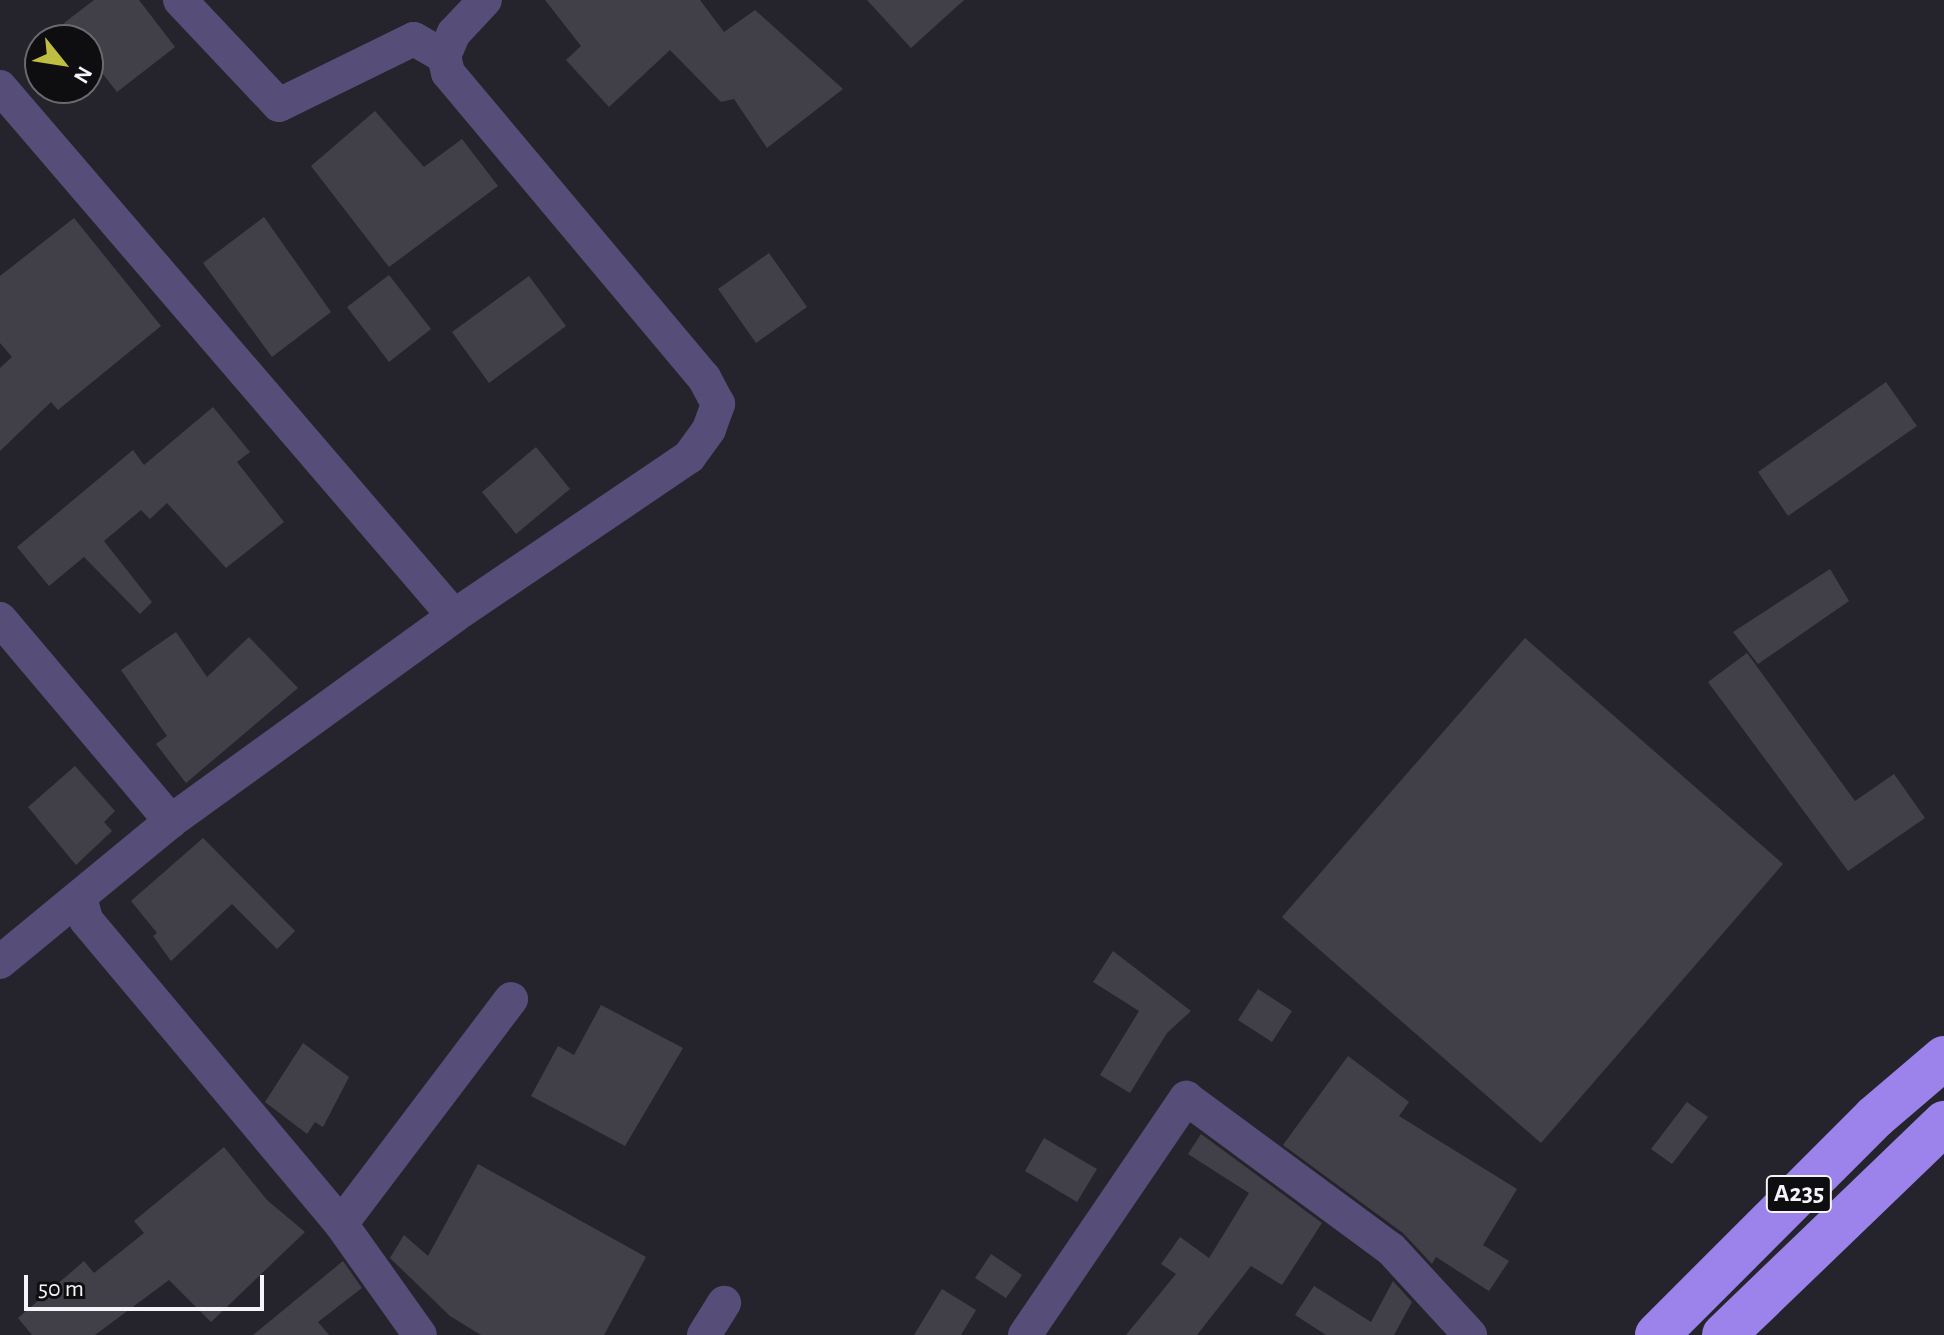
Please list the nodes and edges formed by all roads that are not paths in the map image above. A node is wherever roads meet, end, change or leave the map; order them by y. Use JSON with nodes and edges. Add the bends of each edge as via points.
{"nodes":[{"id":1,"x":180,"y":0,"type":"edge"},
{"id":2,"x":485,"y":0,"type":"edge"},
{"id":3,"x":444,"y":56,"type":"junction"},
{"id":4,"x":0,"y":87,"type":"edge"},
{"id":5,"x":454,"y":616,"type":"junction"},
{"id":6,"x":0,"y":619,"type":"edge"},
{"id":7,"x":171,"y":821,"type":"junction"},
{"id":8,"x":80,"y":897,"type":"junction"},
{"id":9,"x":0,"y":962,"type":"edge"},
{"id":10,"x":511,"y":999,"type":"dead end"},
{"id":11,"x":1944,"y":1058,"type":"edge"},
{"id":12,"x":1944,"y":1123,"type":"edge"},
{"id":13,"x":341,"y":1224,"type":"junction"},
{"id":14,"x":724,"y":1303,"type":"dead end"},
{"id":15,"x":420,"y":1335,"type":"edge"},
{"id":16,"x":704,"y":1335,"type":"edge"},
{"id":17,"x":1025,"y":1335,"type":"edge"},
{"id":18,"x":1470,"y":1335,"type":"edge"},
{"id":19,"x":1657,"y":1335,"type":"edge"},
{"id":20,"x":1724,"y":1335,"type":"edge"}],
"edges":[{"from":1,"to":3,"type":"street","via":[[279,105],[414,39]]},
{"from":2,"to":3,"type":"street","via":[[454,33]]},
{"from":3,"to":5,"type":"street","via":[[470,101],[704,378],[718,404],[689,457]]},
{"from":4,"to":5,"type":"street"},
{"from":5,"to":7,"type":"street"},
{"from":6,"to":7,"type":"street"},
{"from":7,"to":8,"type":"street"},
{"from":8,"to":9,"type":"street"},
{"from":8,"to":13,"type":"street","via":[[86,920]]},
{"from":10,"to":13,"type":"street"},
{"from":11,"to":19,"type":"highway","number":"A235","via":[[1875,1117]]},
{"from":12,"to":20,"type":"highway","number":"A235"},
{"from":13,"to":15,"type":"street"},
{"from":14,"to":16,"type":"street"},
{"from":17,"to":18,"type":"street","via":[[1186,1098],[1391,1249]]}]}
